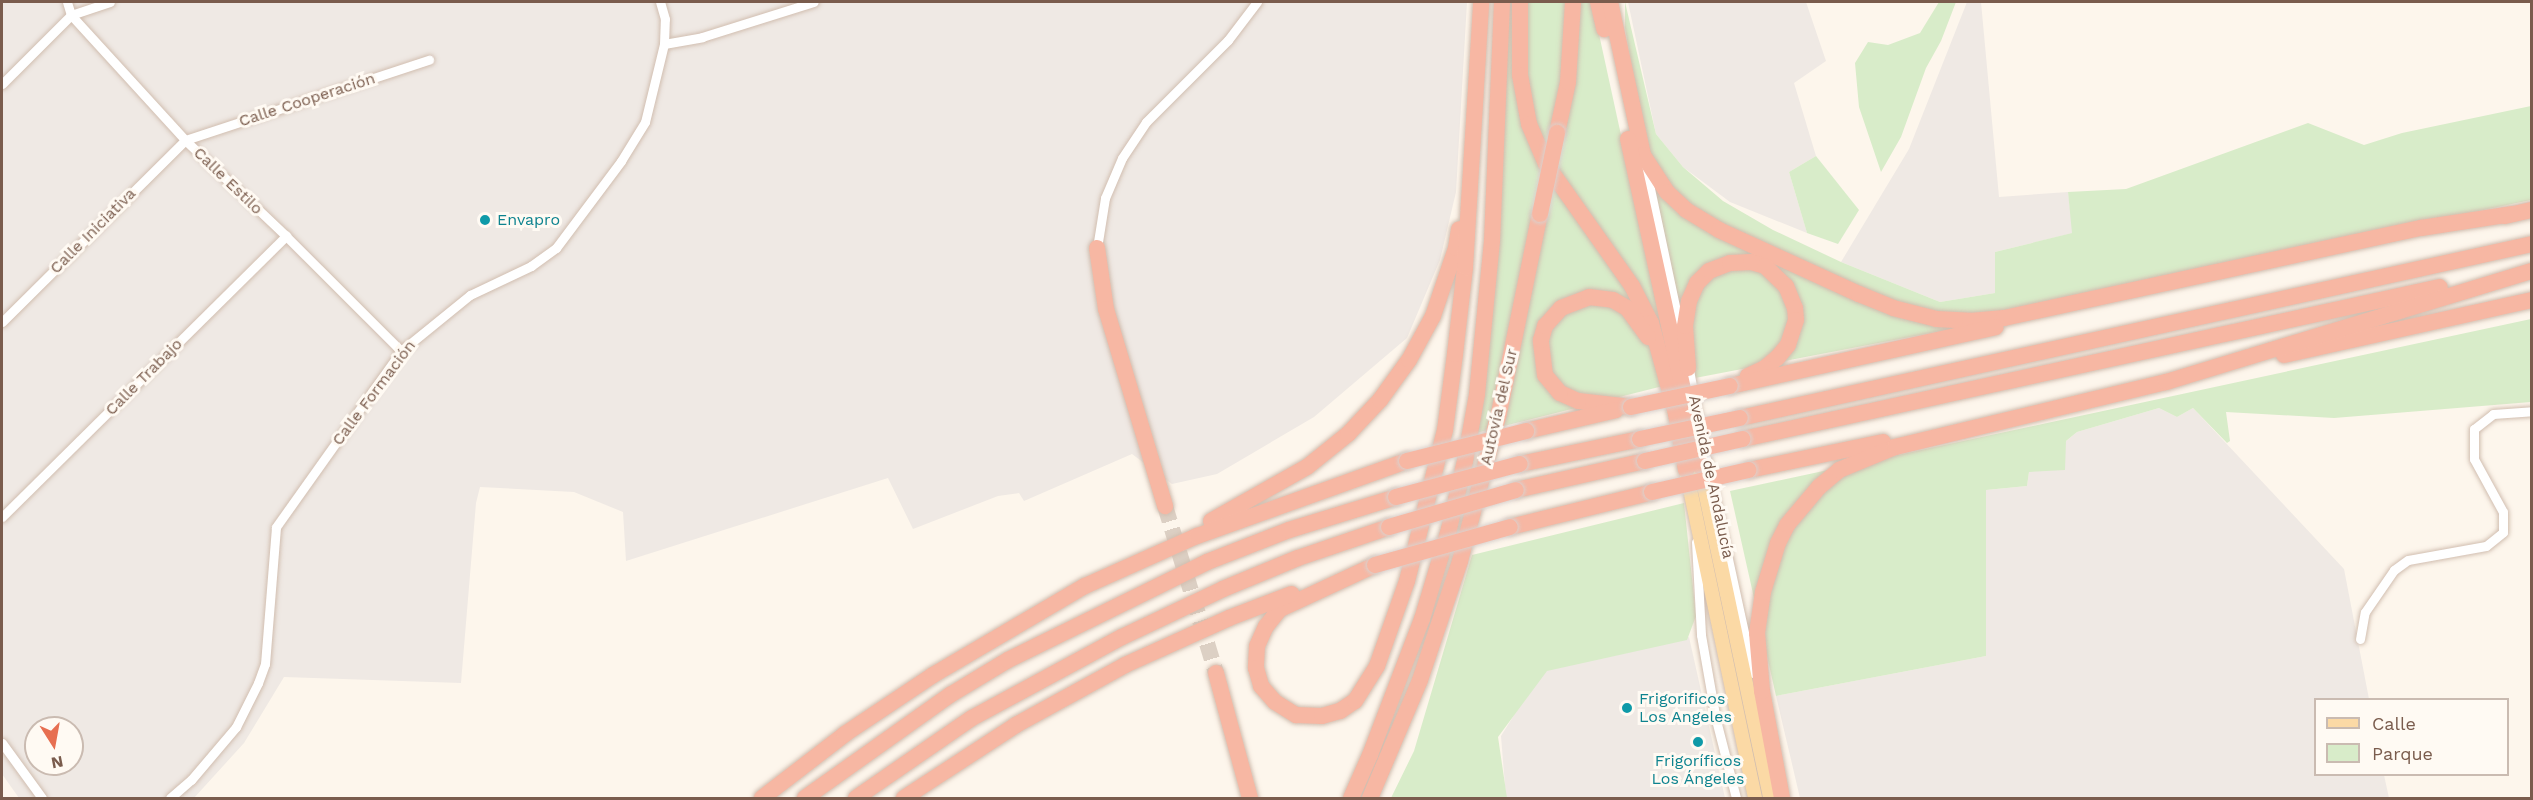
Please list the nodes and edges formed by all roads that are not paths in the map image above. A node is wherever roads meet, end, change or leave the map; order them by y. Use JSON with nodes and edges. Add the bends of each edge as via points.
{"nodes":[{"id":1,"x":67,"y":2,"type":"edge"},
{"id":2,"x":110,"y":2,"type":"edge"},
{"id":3,"x":660,"y":2,"type":"edge"},
{"id":4,"x":814,"y":2,"type":"edge"},
{"id":5,"x":1257,"y":2,"type":"edge"},
{"id":6,"x":1481,"y":2,"type":"edge"},
{"id":7,"x":1502,"y":2,"type":"edge"},
{"id":8,"x":1520,"y":2,"type":"edge"},
{"id":9,"x":1573,"y":2,"type":"edge"},
{"id":10,"x":1598,"y":2,"type":"edge"},
{"id":11,"x":1610,"y":2,"type":"edge"},
{"id":12,"x":71,"y":15,"type":"junction"},
{"id":13,"x":664,"y":44,"type":"junction"},
{"id":14,"x":429,"y":60,"type":"dead end"},
{"id":15,"x":2,"y":84,"type":"edge"},
{"id":16,"x":185,"y":140,"type":"junction"},
{"id":17,"x":1643,"y":155,"type":"junction"},
{"id":18,"x":1471,"y":164,"type":"junction"},
{"id":19,"x":2532,"y":210,"type":"edge"},
{"id":20,"x":2513,"y":214,"type":"junction"},
{"id":21,"x":286,"y":236,"type":"junction"},
{"id":22,"x":2532,"y":244,"type":"edge"},
{"id":23,"x":1097,"y":248,"type":"joint"},
{"id":24,"x":2532,"y":269,"type":"edge"},
{"id":25,"x":2532,"y":300,"type":"edge"},
{"id":26,"x":2,"y":322,"type":"edge"},
{"id":27,"x":401,"y":351,"type":"junction"},
{"id":28,"x":1688,"y":368,"type":"junction"},
{"id":29,"x":2166,"y":382,"type":"junction"},
{"id":30,"x":1730,"y":386,"type":"junction"},
{"id":31,"x":1631,"y":407,"type":"junction"},
{"id":32,"x":2532,"y":411,"type":"edge"},
{"id":33,"x":1693,"y":468,"type":"junction"},
{"id":34,"x":1165,"y":506,"type":"tunnel mouth"},
{"id":35,"x":1694,"y":510,"type":"junction"},
{"id":36,"x":2,"y":517,"type":"edge"},
{"id":37,"x":1164,"y":550,"type":"junction"},
{"id":38,"x":1375,"y":565,"type":"junction"},
{"id":39,"x":2360,"y":639,"type":"dead end"},
{"id":40,"x":1216,"y":673,"type":"tunnel mouth"},
{"id":41,"x":2,"y":742,"type":"edge"},
{"id":42,"x":42,"y":798,"type":"edge"},
{"id":43,"x":170,"y":798,"type":"edge"},
{"id":44,"x":762,"y":798,"type":"edge"},
{"id":45,"x":805,"y":798,"type":"edge"},
{"id":46,"x":856,"y":798,"type":"edge"},
{"id":47,"x":904,"y":798,"type":"edge"},
{"id":48,"x":1250,"y":798,"type":"edge"},
{"id":49,"x":1350,"y":798,"type":"edge"},
{"id":50,"x":1370,"y":798,"type":"edge"},
{"id":51,"x":1736,"y":798,"type":"edge"},
{"id":52,"x":1755,"y":798,"type":"edge"},
{"id":53,"x":1770,"y":798,"type":"edge"},
{"id":54,"x":1782,"y":798,"type":"edge"}],
"edges":[{"from":1,"to":12,"type":"street","name":"Calle Estilo"},
{"from":2,"to":12,"type":"street"},
{"from":3,"to":13,"type":"street","name":"Calle Formación","via":[[666,19]]},
{"from":4,"to":13,"type":"street","via":[[702,37]]},
{"from":5,"to":23,"type":"street","via":[[1228,40],[1146,122],[1122,158],[1105,198]]},
{"from":6,"to":18,"type":"highway"},
{"from":7,"to":49,"type":"highway","name":"Autovía del Sur","via":[[1484,341],[1465,461],[1422,619]]},
{"from":8,"to":33,"type":"highway","via":[[1520,75],[1529,124],[1546,164],[1632,286],[1652,323]]},
{"from":9,"to":50,"type":"highway","name":"Autovía del Sur","bridge":true,"via":[[1568,82],[1499,413],[1463,550],[1420,680]]},
{"from":10,"to":33,"type":"highway"},
{"from":11,"to":17,"type":"highway"},
{"from":12,"to":15,"type":"street"},
{"from":12,"to":16,"type":"street","name":"Calle Estilo"},
{"from":13,"to":27,"type":"street","name":"Calle Formación","via":[[645,122],[556,248],[531,266],[470,295]]},
{"from":14,"to":16,"type":"street","name":"Calle Cooperación"},
{"from":16,"to":21,"type":"street","name":"Calle Estilo"},
{"from":16,"to":26,"type":"street","name":"Calle Iniciativa"},
{"from":17,"to":20,"type":"highway","via":[[1667,192],[1702,221],[1867,297],[1936,319],[2004,318],[2421,228]]},
{"from":17,"to":28,"type":"street","name":"Avenida de Andalucía"},
{"from":18,"to":37,"type":"highway","via":[[1456,248],[1433,316],[1409,360],[1380,400],[1348,434],[1307,467]]},
{"from":18,"to":38,"type":"highway","via":[[1465,267],[1445,430],[1407,581],[1377,666],[1355,701],[1340,711],[1322,716],[1296,715],[1275,702],[1261,686],[1256,668],[1257,646],[1266,626],[1280,609]]},
{"from":19,"to":20,"type":"highway"},
{"from":20,"to":30,"type":"highway"},
{"from":21,"to":27,"type":"street","name":"Calle Estilo"},
{"from":21,"to":36,"type":"street","name":"Calle Trabajo"},
{"from":22,"to":45,"type":"highway","bridge":true,"via":[[1520,465],[1289,530],[1207,562],[1028,650],[950,695]]},
{"from":23,"to":34,"type":"highway","via":[[1106,309]]},
{"from":24,"to":29,"type":"highway"},
{"from":24,"to":46,"type":"highway","bridge":true,"via":[[1516,490],[1389,526],[1223,589],[1112,642],[972,718]]},
{"from":25,"to":29,"type":"highway"},
{"from":27,"to":43,"type":"street","name":"Calle Formación","via":[[276,527],[265,664],[258,683],[236,727],[191,780]]},
{"from":28,"to":30,"type":"highway","via":[[1685,326],[1697,283],[1710,271],[1730,263],[1765,266],[1786,286],[1791,297],[1796,320],[1793,333],[1788,345],[1765,368]]},
{"from":28,"to":54,"type":"street","name":"Avenida de Andalucía"},
{"from":29,"to":38,"type":"highway","bridge":true,"via":[[1652,492]]},
{"from":29,"to":54,"type":"highway","via":[[1895,447],[1839,470],[1800,507],[1778,543],[1763,592],[1757,633],[1762,691]]},
{"from":30,"to":31,"type":"highway","bridge":true},
{"from":31,"to":33,"type":"highway","via":[[1578,401],[1551,386],[1545,375],[1541,340],[1545,326],[1561,308],[1581,299],[1601,298],[1627,308],[1639,321],[1653,348],[1668,416]]},
{"from":31,"to":37,"type":"highway","bridge":true,"via":[[1407,461]]},
{"from":32,"to":39,"type":"street","via":[[2493,414],[2474,429],[2474,459],[2503,512],[2504,532],[2486,546],[2408,560],[2394,570],[2365,612]]},
{"from":33,"to":35,"type":"main road","name":"Avenida de Andalucía"},
{"from":33,"to":53,"type":"main road","name":"Avenida de Andalucía"},
{"from":35,"to":51,"type":"street","via":[[1701,636],[1716,720]]},
{"from":35,"to":52,"type":"main road","name":"Avenida de Andalucía"},
{"from":37,"to":44,"type":"highway","via":[[1085,586],[942,669],[844,734]]},
{"from":38,"to":47,"type":"highway","via":[[1229,618],[1125,665],[1017,725]]},
{"from":40,"to":48,"type":"highway"},
{"from":41,"to":42,"type":"street"}]}
